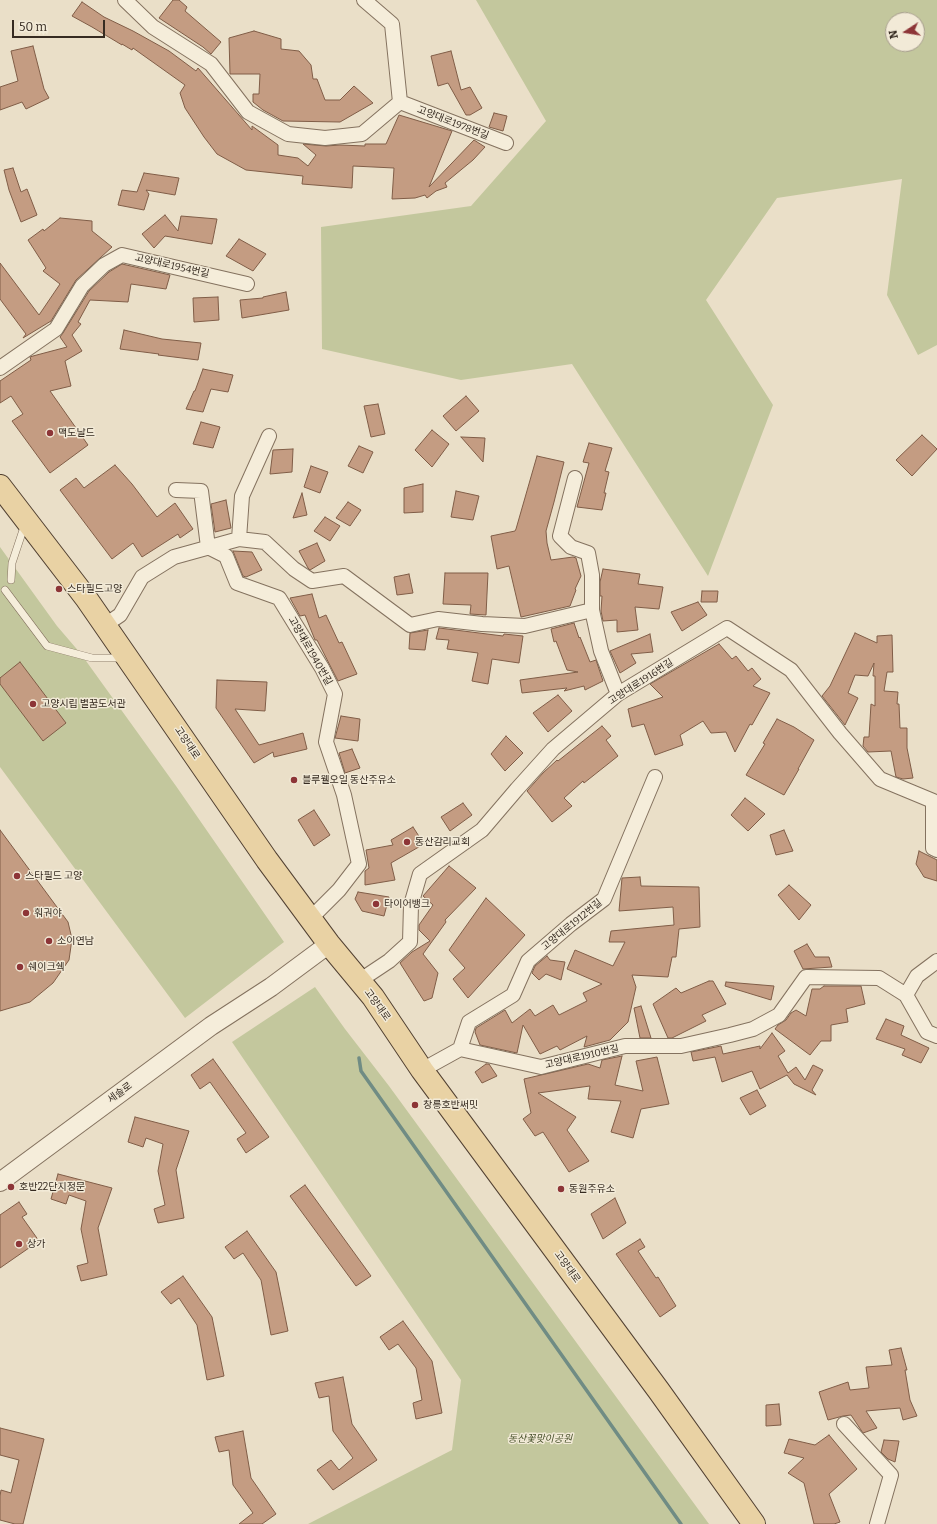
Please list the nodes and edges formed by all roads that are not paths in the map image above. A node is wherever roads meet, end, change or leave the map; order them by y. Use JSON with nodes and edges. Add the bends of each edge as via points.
{"nodes":[{"id":1,"x":126,"y":0,"type":"edge"},
{"id":2,"x":364,"y":0,"type":"edge"},
{"id":3,"x":400,"y":102,"type":"junction"},
{"id":4,"x":506,"y":143,"type":"dead end"},
{"id":5,"x":247,"y":284,"type":"dead end"},
{"id":6,"x":0,"y":368,"type":"edge"},
{"id":7,"x":269,"y":436,"type":"dead end"},
{"id":8,"x":575,"y":478,"type":"dead end"},
{"id":9,"x":0,"y":486,"type":"edge"},
{"id":10,"x":176,"y":490,"type":"dead end"},
{"id":11,"x":27,"y":520,"type":"junction"},
{"id":12,"x":239,"y":538,"type":"junction"},
{"id":13,"x":208,"y":547,"type":"junction"},
{"id":14,"x":11,"y":580,"type":"dead end"},
{"id":15,"x":5,"y":590,"type":"dead end"},
{"id":16,"x":592,"y":610,"type":"junction"},
{"id":17,"x":105,"y":625,"type":"junction"},
{"id":18,"x":128,"y":658,"type":"junction"},
{"id":19,"x":618,"y":694,"type":"junction"},
{"id":20,"x":655,"y":777,"type":"dead end"},
{"id":21,"x":937,"y":850,"type":"edge"},
{"id":22,"x":310,"y":919,"type":"junction"},
{"id":23,"x":329,"y":944,"type":"junction"},
{"id":24,"x":937,"y":961,"type":"edge"},
{"id":25,"x":360,"y":981,"type":"junction"},
{"id":26,"x":906,"y":995,"type":"junction"},
{"id":27,"x":937,"y":1036,"type":"edge"},
{"id":28,"x":460,"y":1049,"type":"junction"},
{"id":29,"x":422,"y":1070,"type":"junction"},
{"id":30,"x":0,"y":1182,"type":"edge"},
{"id":31,"x":844,"y":1424,"type":"dead end"},
{"id":32,"x":754,"y":1524,"type":"edge"},
{"id":33,"x":877,"y":1524,"type":"edge"}],
"edges":[{"from":1,"to":3,"type":"street","via":[[153,27],[211,64],[248,112],[288,134],[324,138],[362,134]]},
{"from":2,"to":3,"type":"street","via":[[392,24]]},
{"from":3,"to":4,"type":"street","name":"고양대로1978번길"},
{"from":5,"to":6,"type":"street","name":"고양대로1954번길","via":[[122,255],[104,265],[82,286],[56,329]]},
{"from":7,"to":12,"type":"street","via":[[242,496]]},
{"from":8,"to":16,"type":"street","via":[[560,536],[571,547],[588,554],[592,575]]},
{"from":9,"to":11,"type":"main road","name":"고양대로"},
{"from":10,"to":13,"type":"street","via":[[201,491]]},
{"from":11,"to":14,"type":"lane","via":[[12,563]]},
{"from":11,"to":17,"type":"main road","name":"고양대로"},
{"from":12,"to":13,"type":"street"},
{"from":12,"to":16,"type":"street","via":[[265,542],[294,569],[312,581],[344,576],[410,625],[438,619],[525,626]]},
{"from":13,"to":17,"type":"street","via":[[174,557],[142,577],[120,615]]},
{"from":13,"to":22,"type":"street","name":"고양대로1940번길","via":[[226,556],[237,583],[279,598],[335,694],[326,742],[344,795],[359,864],[339,890]]},
{"from":15,"to":18,"type":"lane","via":[[47,646],[92,658]]},
{"from":16,"to":19,"type":"street","via":[[601,651]]},
{"from":17,"to":18,"type":"main road","name":"고양대로"},
{"from":18,"to":22,"type":"main road","name":"고양대로"},
{"from":19,"to":21,"type":"street","name":"고양대로1916번길","via":[[727,628],[791,670],[880,779],[933,801],[933,848]]},
{"from":19,"to":25,"type":"street","name":"고양대로1916번길","via":[[553,750],[482,830],[420,874],[411,905],[410,942],[389,961]]},
{"from":20,"to":28,"type":"street","name":"고양대로1912번길","via":[[604,899],[528,961],[513,994],[469,1022]]},
{"from":22,"to":23,"type":"main road","name":"고양대로"},
{"from":23,"to":25,"type":"main road","name":"고양대로"},
{"from":23,"to":30,"type":"street","name":"세솔로","via":[[271,987],[211,1026]]},
{"from":24,"to":26,"type":"street","via":[[917,976]]},
{"from":25,"to":29,"type":"main road","name":"고양대로"},
{"from":26,"to":27,"type":"street","name":"고양대로1910번길","via":[[927,1032]]},
{"from":26,"to":28,"type":"street","name":"고양대로1910번길","via":[[879,978],[806,977],[779,1015],[753,1029],[681,1046],[625,1046],[541,1067]]},
{"from":28,"to":29,"type":"street"},
{"from":29,"to":32,"type":"main road","name":"고양대로"},
{"from":31,"to":33,"type":"street","via":[[891,1475]]}]}
